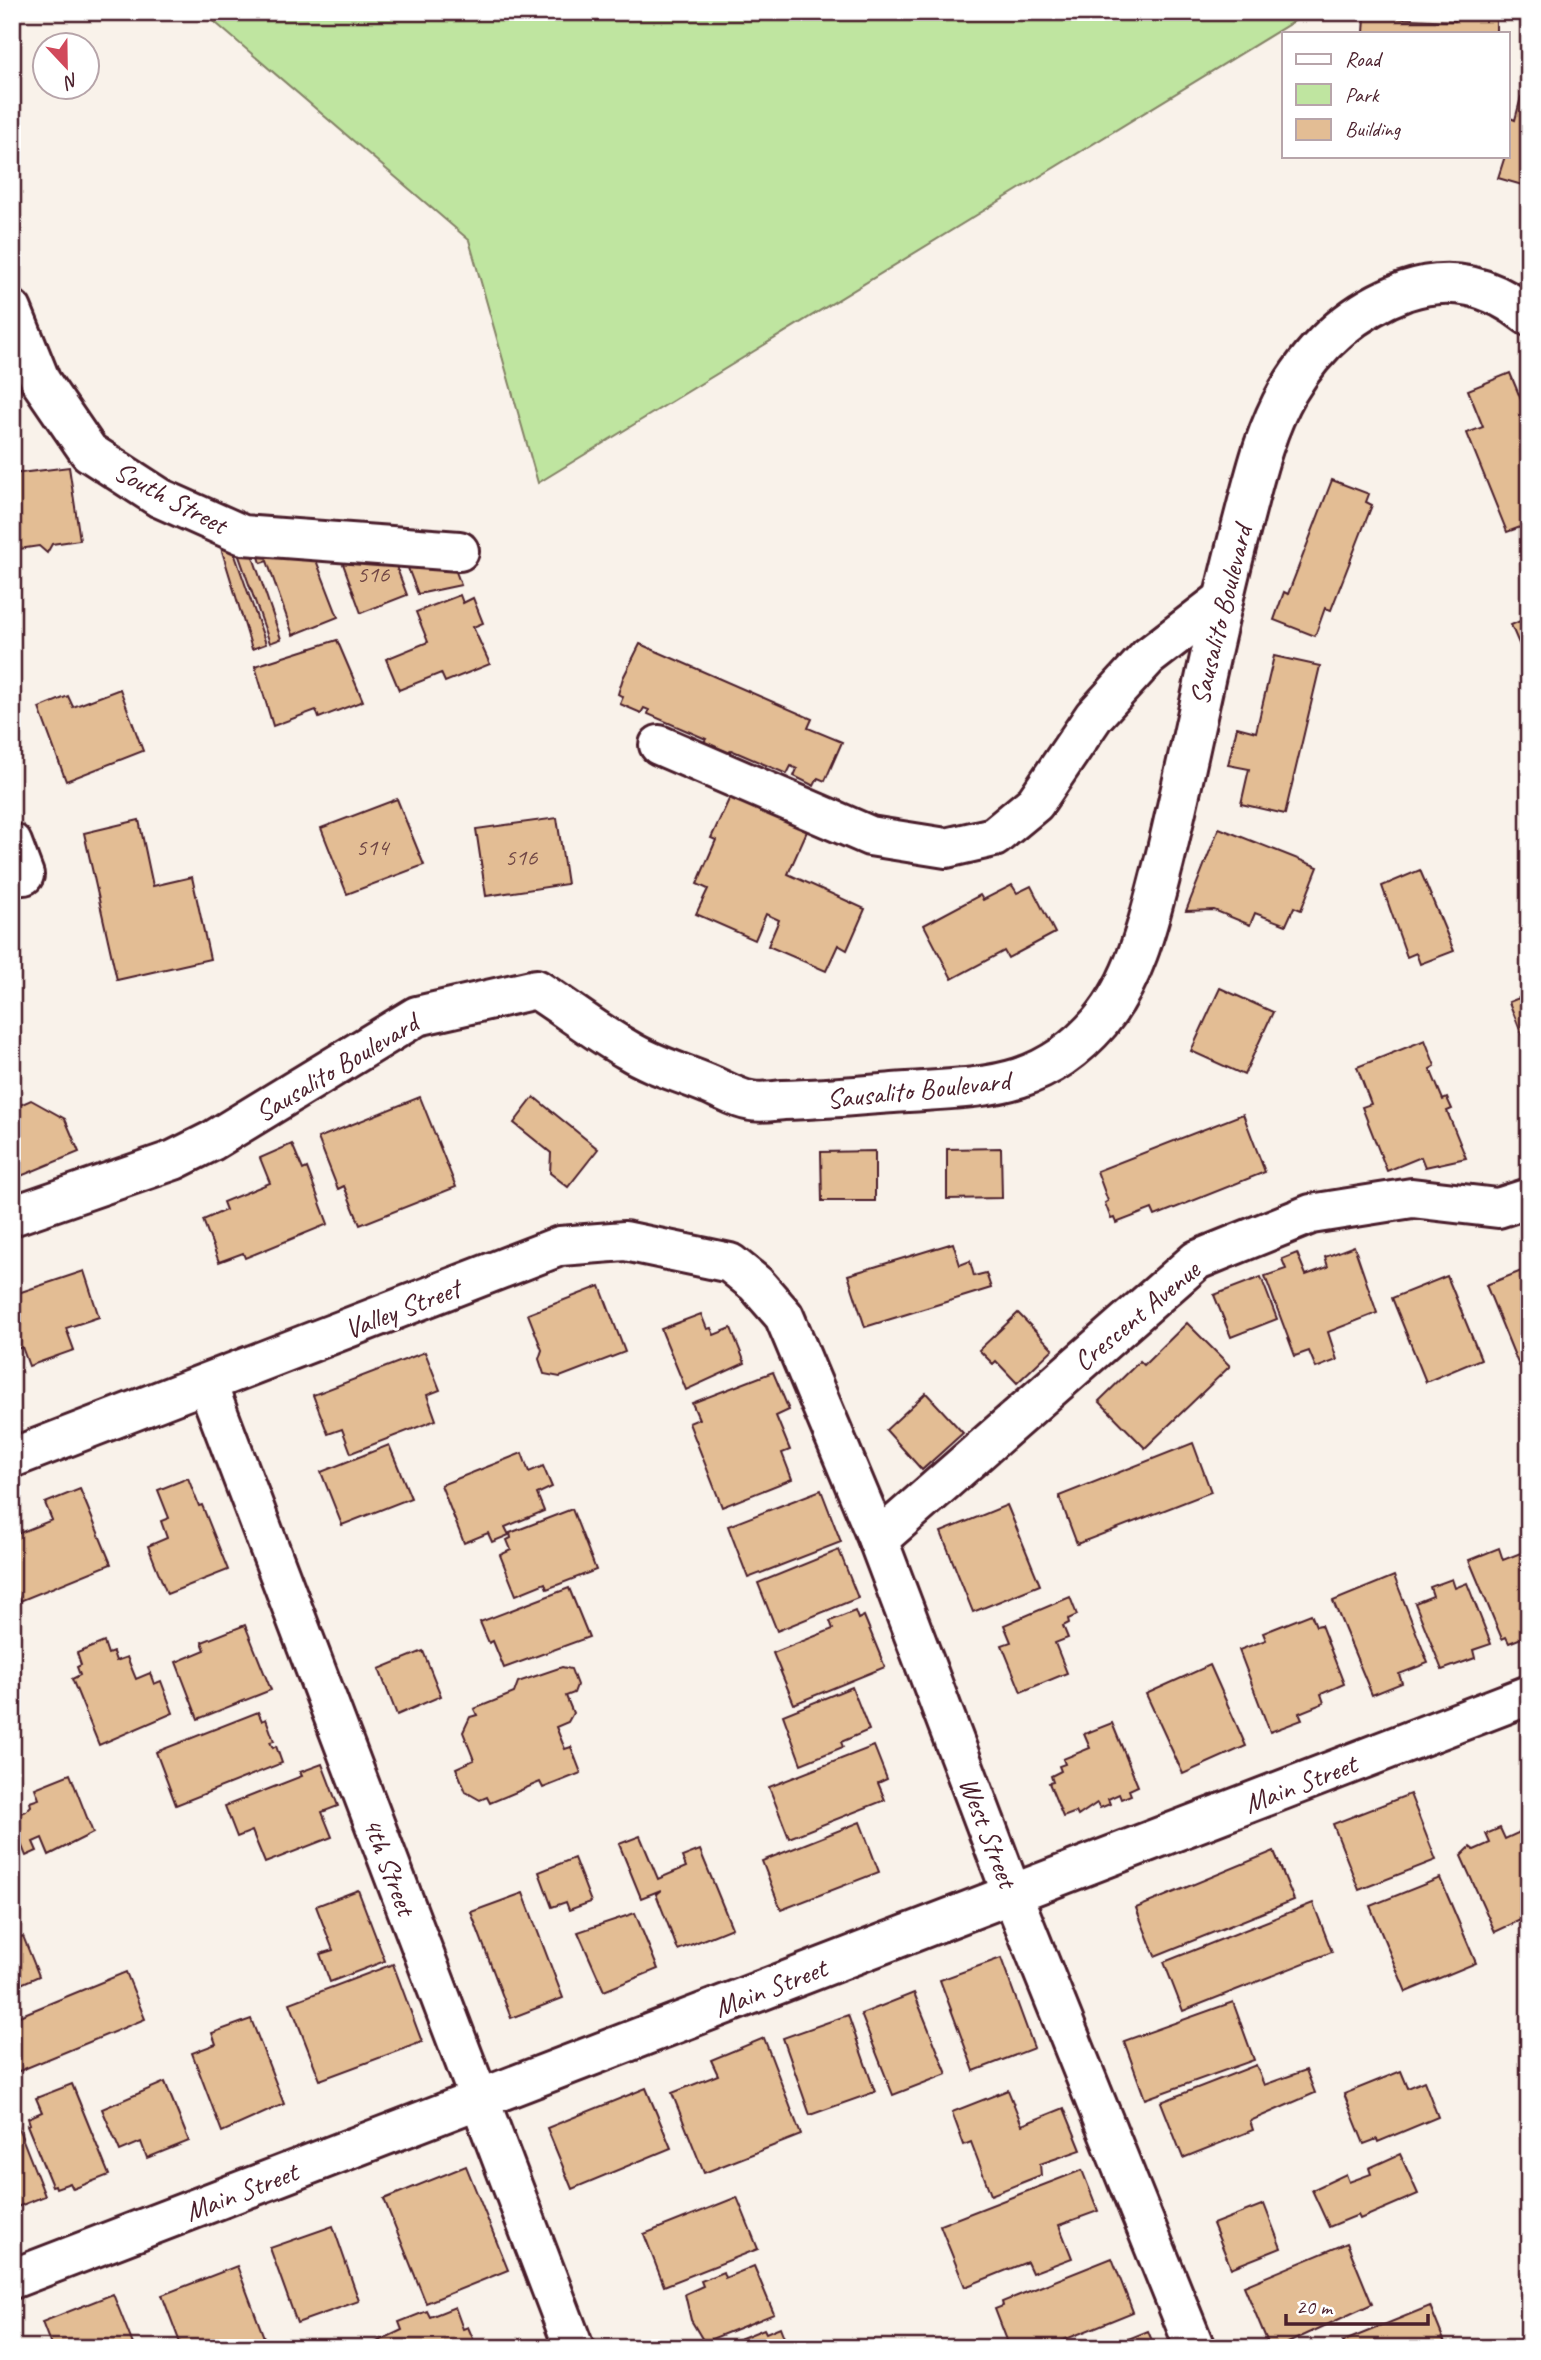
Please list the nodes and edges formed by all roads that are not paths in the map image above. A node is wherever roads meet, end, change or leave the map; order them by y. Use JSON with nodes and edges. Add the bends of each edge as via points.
{"nodes":[{"id":1,"x":12,"y":310,"type":"edge"},
{"id":2,"x":1529,"y":316,"type":"edge"},
{"id":3,"x":458,"y":551,"type":"dead end"},
{"id":4,"x":1222,"y":600,"type":"junction"},
{"id":5,"x":659,"y":745,"type":"dead end"},
{"id":6,"x":1529,"y":1198,"type":"edge"},
{"id":7,"x":12,"y":1216,"type":"edge"},
{"id":8,"x":784,"y":1316,"type":"joint"},
{"id":9,"x":207,"y":1384,"type":"junction"},
{"id":10,"x":12,"y":1458,"type":"edge"},
{"id":11,"x":878,"y":1540,"type":"junction"},
{"id":12,"x":1529,"y":1695,"type":"edge"},
{"id":13,"x":1012,"y":1894,"type":"junction"},
{"id":14,"x":479,"y":2100,"type":"junction"},
{"id":15,"x":12,"y":2279,"type":"edge"},
{"id":16,"x":574,"y":2348,"type":"edge"},
{"id":17,"x":1195,"y":2348,"type":"edge"}],
"edges":[{"from":1,"to":3,"type":"street","name":"South Street","via":[[41,382],[89,453],[160,498],[243,535]]},
{"from":2,"to":4,"type":"street","name":"Sausalito Boulevard","via":[[1483,288],[1451,282],[1419,286],[1387,298],[1356,314],[1329,336],[1298,375],[1270,426]]},
{"from":4,"to":5,"type":"street","via":[[1148,657],[1094,716],[1035,803],[994,837],[946,848],[870,836]]},
{"from":4,"to":7,"type":"street","name":"Sausalito Boulevard","via":[[1168,843],[1135,960],[1102,1019],[1057,1062],[1029,1077],[998,1084],[751,1101],[630,1052],[536,989],[417,1016],[174,1160]]},
{"from":6,"to":11,"type":"street","name":"Crescent Avenue","via":[[1498,1208],[1412,1198],[1311,1214],[1197,1260]]},
{"from":8,"to":9,"type":"street","name":"Valley Street","via":[[730,1263],[625,1241],[561,1246]]},
{"from":8,"to":11,"type":"street","name":"West Street"},
{"from":9,"to":10,"type":"street","name":"Valley Street"},
{"from":9,"to":14,"type":"street","name":"4th Street"},
{"from":11,"to":13,"type":"street","name":"West Street"},
{"from":12,"to":13,"type":"street","name":"Main Street"},
{"from":13,"to":14,"type":"street","name":"Main Street"},
{"from":13,"to":17,"type":"street","name":"West Street"},
{"from":14,"to":15,"type":"street","name":"Main Street"},
{"from":14,"to":16,"type":"street","name":"4th Street"}]}
